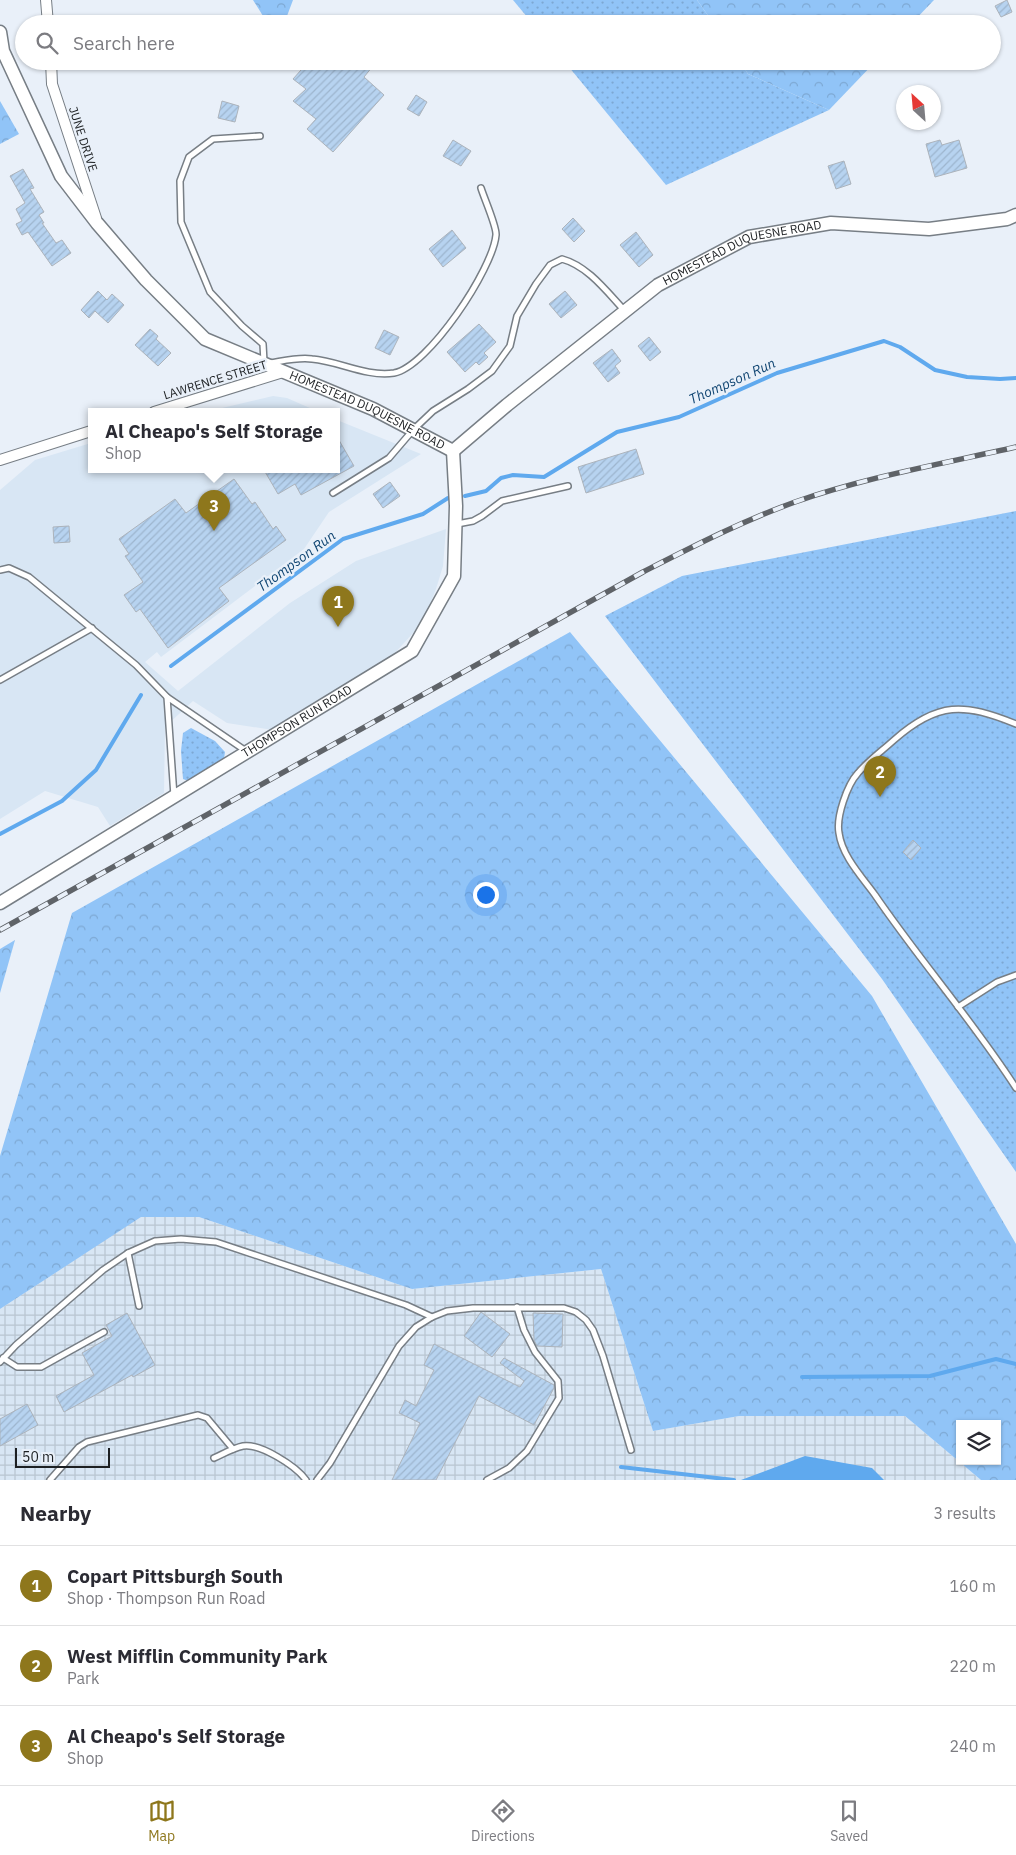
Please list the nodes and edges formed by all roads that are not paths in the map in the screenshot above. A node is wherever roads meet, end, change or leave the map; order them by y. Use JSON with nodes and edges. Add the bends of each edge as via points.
{"nodes":[{"id":1,"x":46,"y":0,"type":"edge"},
{"id":2,"x":47,"y":15,"type":"edge"},
{"id":3,"x":0,"y":32,"type":"edge"},
{"id":4,"x":51,"y":70,"type":"edge"},
{"id":5,"x":260,"y":136,"type":"dead end"},
{"id":6,"x":481,"y":188,"type":"dead end"},
{"id":7,"x":1016,"y":215,"type":"edge"},
{"id":8,"x":97,"y":223,"type":"junction"},
{"id":9,"x":626,"y":311,"type":"junction"},
{"id":10,"x":264,"y":364,"type":"junction"},
{"id":11,"x":283,"y":372,"type":"junction"},
{"id":12,"x":167,"y":408,"type":"edge"},
{"id":13,"x":413,"y":430,"type":"junction"},
{"id":14,"x":88,"y":432,"type":"edge"},
{"id":15,"x":453,"y":451,"type":"junction"},
{"id":16,"x":0,"y":460,"type":"edge"},
{"id":17,"x":568,"y":486,"type":"dead end"},
{"id":18,"x":333,"y":493,"type":"dead end"},
{"id":19,"x":455,"y":524,"type":"junction"},
{"id":20,"x":0,"y":570,"type":"edge"},
{"id":21,"x":92,"y":628,"type":"junction"},
{"id":22,"x":0,"y":680,"type":"edge"},
{"id":23,"x":167,"y":698,"type":"junction"},
{"id":24,"x":1016,"y":724,"type":"edge"},
{"id":25,"x":247,"y":752,"type":"junction"},
{"id":26,"x":174,"y":796,"type":"junction"},
{"id":27,"x":0,"y":903,"type":"edge"},
{"id":28,"x":1016,"y":975,"type":"edge"},
{"id":29,"x":958,"y":1007,"type":"junction"},
{"id":30,"x":1016,"y":1088,"type":"edge"},
{"id":31,"x":128,"y":1253,"type":"junction"},
{"id":32,"x":139,"y":1306,"type":"dead end"},
{"id":33,"x":517,"y":1307,"type":"junction"},
{"id":34,"x":432,"y":1317,"type":"junction"},
{"id":35,"x":104,"y":1332,"type":"dead end"},
{"id":36,"x":2,"y":1360,"type":"edge"},
{"id":37,"x":233,"y":1449,"type":"junction"},
{"id":38,"x":631,"y":1450,"type":"dead end"},
{"id":39,"x":214,"y":1458,"type":"dead end"},
{"id":40,"x":50,"y":1480,"type":"edge"},
{"id":41,"x":306,"y":1480,"type":"edge"},
{"id":42,"x":317,"y":1480,"type":"edge"},
{"id":43,"x":487,"y":1480,"type":"edge"}],
"edges":[{"from":1,"to":2,"type":"street"},
{"from":3,"to":8,"type":"street","name":"HOMESTEAD DUQUESNE ROAD","via":[[3,51],[62,176]]},
{"from":4,"to":8,"type":"street","name":"JUNE DRIVE","via":[[52,84]]},
{"from":5,"to":10,"type":"lane","via":[[213,139],[189,157],[180,182],[181,222],[210,292],[262,344]]},
{"from":6,"to":10,"type":"lane","via":[[496,234],[490,259],[467,300],[439,338],[413,362],[397,372],[381,374],[312,359]]},
{"from":7,"to":9,"type":"street","name":"HOMESTEAD DUQUESNE ROAD","via":[[1007,219],[928,229],[831,223],[749,237],[658,285]]},
{"from":8,"to":10,"type":"street","name":"HOMESTEAD DUQUESNE ROAD","via":[[146,280],[205,339]]},
{"from":9,"to":13,"type":"lane","via":[[572,262],[562,259],[550,265],[517,316],[510,346],[492,371],[433,411]]},
{"from":9,"to":15,"type":"street","name":"HOMESTEAD DUQUESNE ROAD"},
{"from":10,"to":11,"type":"street","name":"HOMESTEAD DUQUESNE ROAD"},
{"from":11,"to":12,"type":"street","name":"LAWRENCE STREET"},
{"from":11,"to":13,"type":"street","name":"HOMESTEAD DUQUESNE ROAD","via":[[373,409]]},
{"from":13,"to":15,"type":"street","name":"HOMESTEAD DUQUESNE ROAD"},
{"from":13,"to":18,"type":"lane","via":[[389,458]]},
{"from":14,"to":16,"type":"street"},
{"from":15,"to":19,"type":"street","name":"THOMPSON RUN ROAD"},
{"from":17,"to":19,"type":"lane","via":[[502,501],[473,521]]},
{"from":19,"to":25,"type":"street","name":"THOMPSON RUN ROAD","via":[[454,576],[412,651]]},
{"from":20,"to":21,"type":"lane","via":[[9,568],[29,577]]},
{"from":21,"to":22,"type":"lane"},
{"from":21,"to":23,"type":"lane","via":[[136,665]]},
{"from":23,"to":25,"type":"lane"},
{"from":23,"to":26,"type":"lane"},
{"from":24,"to":29,"type":"lane","via":[[986,712],[950,708],[926,716],[857,774],[842,805],[839,833],[847,856]]},
{"from":25,"to":26,"type":"street","name":"THOMPSON RUN ROAD"},
{"from":26,"to":27,"type":"street","name":"THOMPSON RUN ROAD"},
{"from":28,"to":29,"type":"lane","via":[[997,982]]},
{"from":29,"to":30,"type":"lane"},
{"from":31,"to":32,"type":"lane"},
{"from":31,"to":34,"type":"lane","via":[[155,1241],[216,1242],[406,1305]]},
{"from":31,"to":36,"type":"lane","via":[[103,1270]]},
{"from":33,"to":34,"type":"lane","via":[[447,1311]]},
{"from":33,"to":38,"type":"lane","via":[[564,1308],[586,1320],[603,1356]]},
{"from":33,"to":43,"type":"lane","via":[[535,1352],[558,1381],[558,1398],[527,1451],[509,1468]]},
{"from":34,"to":42,"type":"lane","via":[[416,1327],[399,1346]]},
{"from":35,"to":36,"type":"lane","via":[[41,1367],[17,1367]]},
{"from":37,"to":39,"type":"lane"},
{"from":37,"to":40,"type":"lane","via":[[207,1418],[198,1415],[87,1442],[78,1447]]},
{"from":37,"to":41,"type":"lane","via":[[254,1445],[291,1465]]}]}
